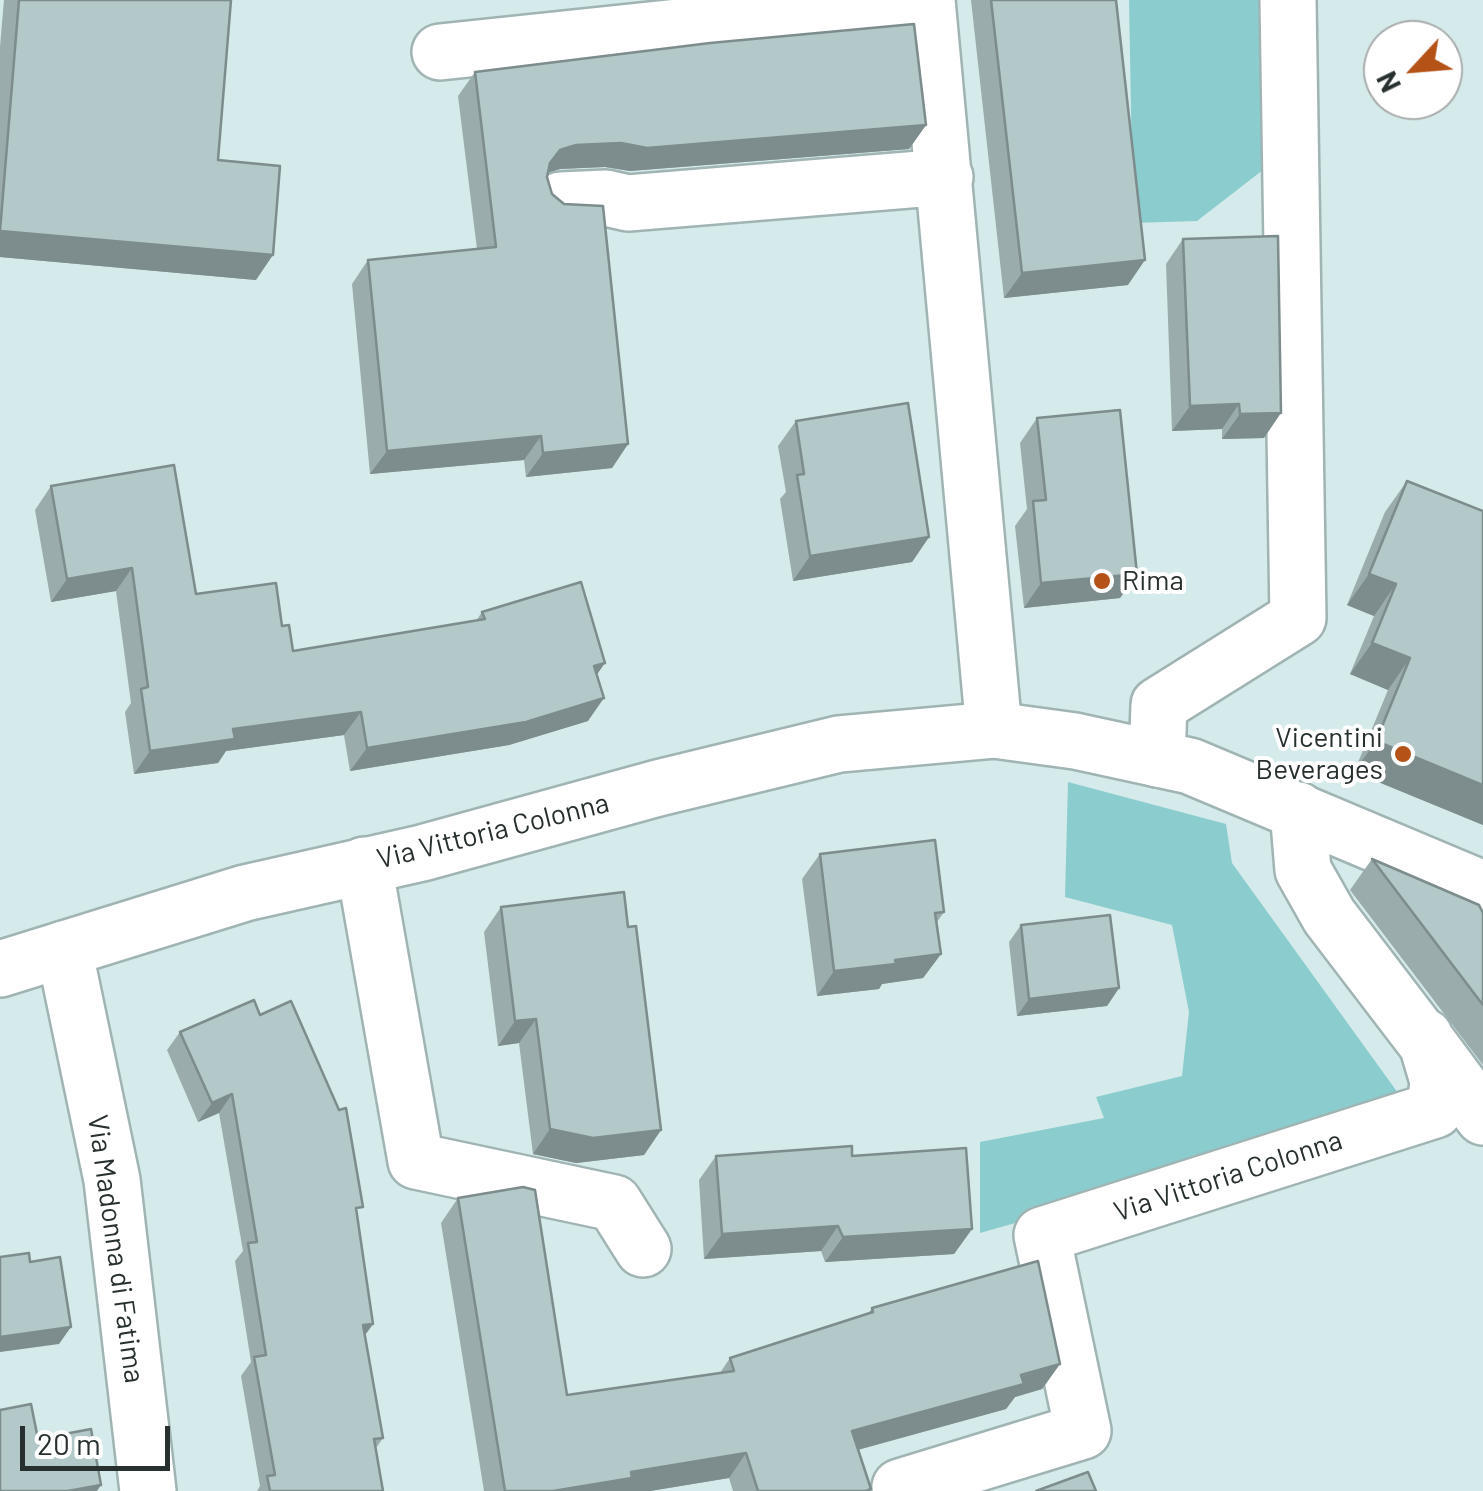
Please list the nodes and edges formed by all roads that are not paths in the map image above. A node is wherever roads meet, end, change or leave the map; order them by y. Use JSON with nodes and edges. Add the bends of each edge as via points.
{"nodes":[{"id":1,"x":927,"y":0,"type":"edge"},
{"id":2,"x":1288,"y":0,"type":"edge"},
{"id":3,"x":440,"y":52,"type":"dead end"},
{"id":4,"x":945,"y":177,"type":"junction"},
{"id":5,"x":561,"y":200,"type":"edge"},
{"id":6,"x":994,"y":730,"type":"junction"},
{"id":7,"x":1157,"y":758,"type":"junction"},
{"id":8,"x":1298,"y":810,"type":"junction"},
{"id":9,"x":364,"y":865,"type":"junction"},
{"id":10,"x":1483,"y":889,"type":"edge"},
{"id":11,"x":64,"y":949,"type":"junction"},
{"id":12,"x":0,"y":969,"type":"edge"},
{"id":13,"x":1425,"y":1040,"type":"junction"},
{"id":14,"x":1483,"y":1118,"type":"edge"},
{"id":15,"x":643,"y":1249,"type":"dead end"},
{"id":16,"x":148,"y":1491,"type":"edge"},
{"id":17,"x":901,"y":1491,"type":"edge"}],
"edges":[{"from":1,"to":3,"type":"street"},
{"from":1,"to":4,"type":"street"},
{"from":2,"to":7,"type":"street","via":[[1298,618],[1159,705]]},
{"from":4,"to":5,"type":"street","via":[[628,204]]},
{"from":4,"to":6,"type":"street"},
{"from":6,"to":7,"type":"street","name":"Via Vittoria Colonna"},
{"from":6,"to":9,"type":"street","name":"Via Vittoria Colonna","via":[[839,744]]},
{"from":7,"to":8,"type":"street","name":"Via Vittoria Colonna"},
{"from":8,"to":10,"type":"street","name":"Via Vittoria Colonna"},
{"from":8,"to":13,"type":"street","name":"Via Vittoria Colonna","via":[[1302,870],[1328,916]]},
{"from":9,"to":11,"type":"street","name":"Via Vittoria Colonna","via":[[245,893]]},
{"from":9,"to":15,"type":"street","via":[[416,1162],[614,1203]]},
{"from":11,"to":12,"type":"street","name":"Via Vittoria Colonna"},
{"from":11,"to":16,"type":"street","name":"Via Madonna di Fatima","via":[[112,1180]]},
{"from":13,"to":14,"type":"street"},
{"from":13,"to":17,"type":"street","name":"Via Vittoria Colonna","via":[[1438,1081],[1435,1110],[1042,1235],[1083,1431]]}]}
